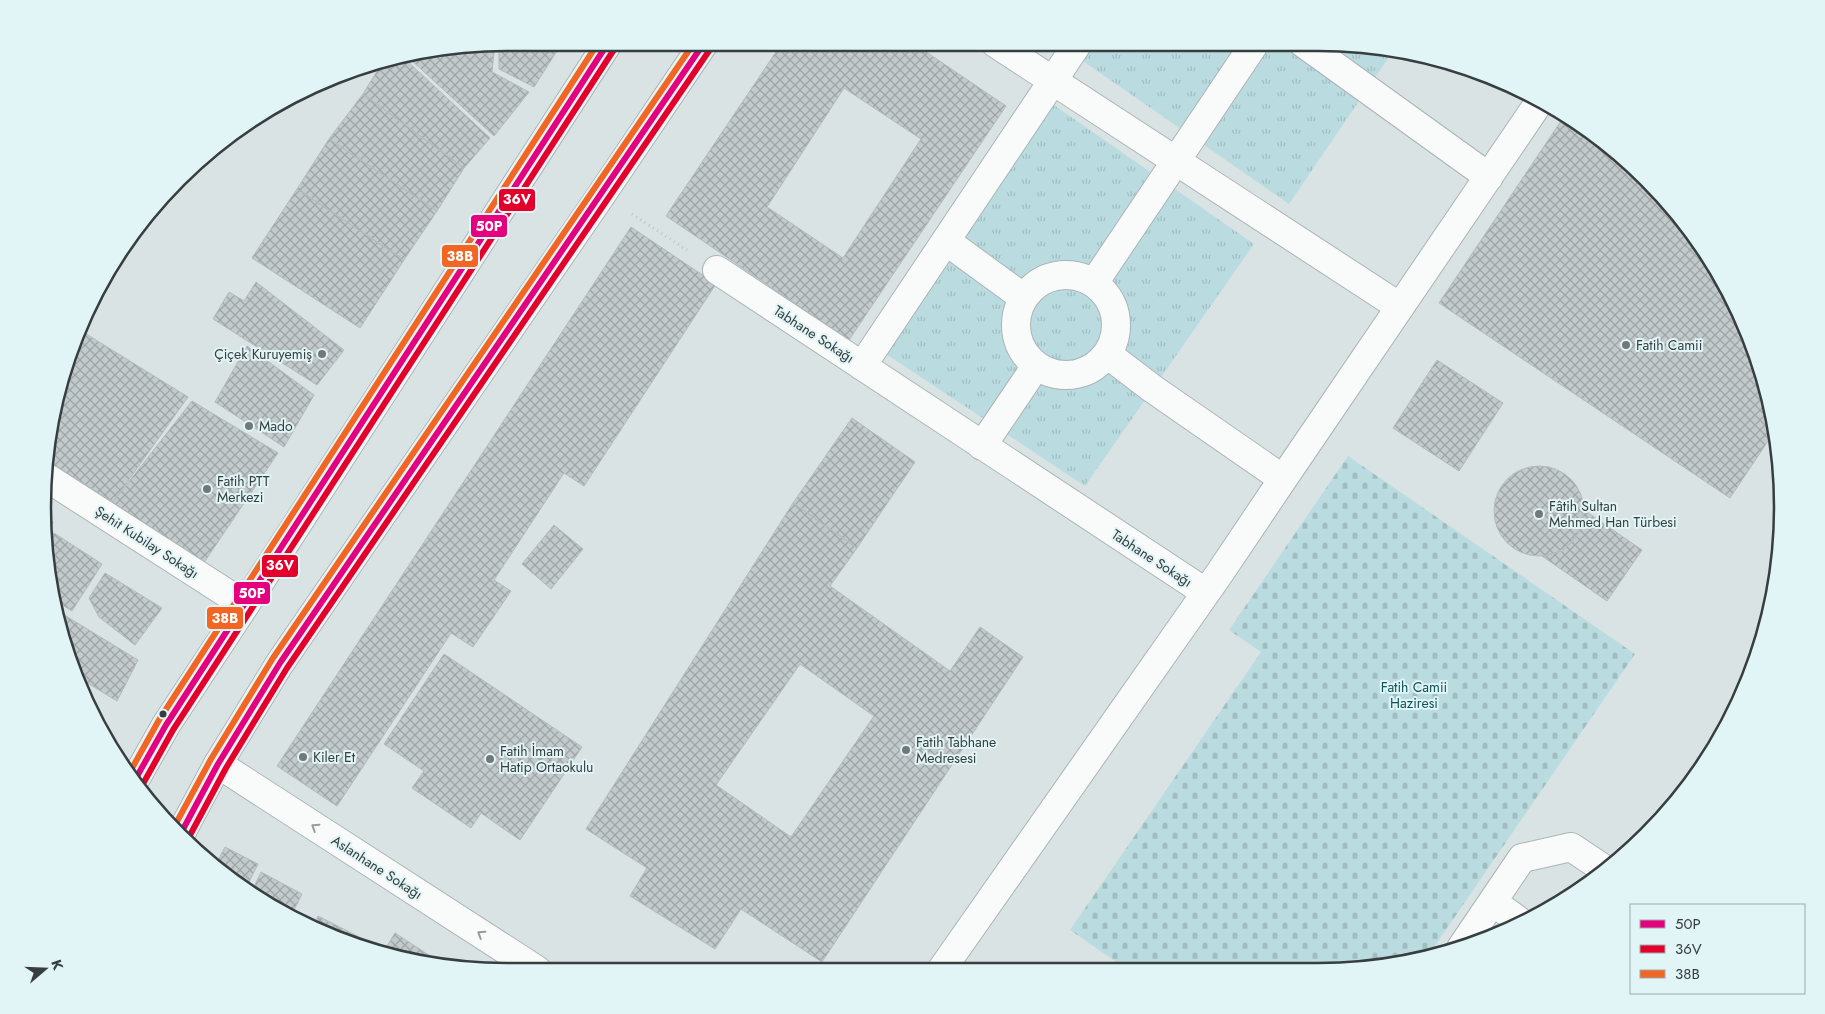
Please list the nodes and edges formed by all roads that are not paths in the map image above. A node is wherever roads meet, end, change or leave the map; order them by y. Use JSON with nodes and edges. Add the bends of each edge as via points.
{"nodes":[{"id":1,"x":603,"y":51,"type":"edge"},
{"id":2,"x":699,"y":51,"type":"edge"},
{"id":3,"x":1007,"y":51,"type":"edge"},
{"id":4,"x":1073,"y":51,"type":"edge"},
{"id":5,"x":1250,"y":51,"type":"edge"},
{"id":6,"x":1314,"y":51,"type":"edge"},
{"id":7,"x":1053,"y":81,"type":"junction"},
{"id":8,"x":1536,"y":107,"type":"edge"},
{"id":9,"x":1176,"y":161,"type":"junction"},
{"id":10,"x":1489,"y":177,"type":"junction"},
{"id":11,"x":946,"y":241,"type":"junction"},
{"id":12,"x":717,"y":270,"type":"road end"},
{"id":13,"x":1094,"y":283,"type":"junction"},
{"id":14,"x":1024,"y":298,"type":"junction"},
{"id":15,"x":1400,"y":307,"type":"junction"},
{"id":16,"x":1107,"y":354,"type":"junction"},
{"id":17,"x":862,"y":366,"type":"junction"},
{"id":18,"x":1036,"y":366,"type":"junction"},
{"id":19,"x":982,"y":446,"type":"junction"},
{"id":20,"x":1283,"y":479,"type":"junction"},
{"id":21,"x":52,"y":481,"type":"edge"},
{"id":22,"x":1204,"y":592,"type":"junction"},
{"id":23,"x":245,"y":605,"type":"junction"},
{"id":24,"x":218,"y":764,"type":"junction"},
{"id":25,"x":138,"y":774,"type":"edge"},
{"id":26,"x":184,"y":828,"type":"edge"},
{"id":27,"x":1599,"y":866,"type":"edge"},
{"id":28,"x":1493,"y":902,"type":"junction"},
{"id":29,"x":1515,"y":918,"type":"edge"},
{"id":30,"x":1468,"y":937,"type":"edge"},
{"id":31,"x":508,"y":962,"type":"edge"},
{"id":32,"x":946,"y":963,"type":"edge"}],
"edges":[{"from":1,"to":23,"type":"street"},
{"from":2,"to":24,"type":"street","via":[[280,663]]},
{"from":3,"to":7,"type":"street"},
{"from":4,"to":7,"type":"street"},
{"from":5,"to":9,"type":"street"},
{"from":6,"to":10,"type":"street"},
{"from":7,"to":9,"type":"street"},
{"from":7,"to":11,"type":"street"},
{"from":8,"to":10,"type":"street"},
{"from":9,"to":13,"type":"street"},
{"from":9,"to":15,"type":"street"},
{"from":10,"to":15,"type":"street"},
{"from":11,"to":14,"type":"street"},
{"from":11,"to":17,"type":"street"},
{"from":12,"to":17,"type":"street","name":"Tabhane Sokağı"},
{"from":13,"to":14,"type":"street","via":[[1077,276],[1060,275],[1044,280]]},
{"from":13,"to":16,"type":"street","via":[[1105,294],[1116,323],[1114,339]]},
{"from":14,"to":18,"type":"street","via":[[1016,321],[1017,338],[1024,354]]},
{"from":15,"to":20,"type":"street"},
{"from":16,"to":18,"type":"street","via":[[1082,373],[1051,373]]},
{"from":16,"to":20,"type":"street"},
{"from":17,"to":19,"type":"street","name":"Tabhane Sokağı"},
{"from":18,"to":19,"type":"street"},
{"from":19,"to":22,"type":"street","name":"Tabhane Sokağı"},
{"from":20,"to":22,"type":"street"},
{"from":21,"to":23,"type":"street","name":"Şehit Kubilay Sokağı"},
{"from":22,"to":32,"type":"street","name":"Tabhane Sokağı"},
{"from":23,"to":25,"type":"street","via":[[166,725]]},
{"from":24,"to":26,"type":"street"},
{"from":31,"to":24,"type":"street","name":"Aslanhane Sokağı","one_way":true},
{"from":27,"to":28,"type":"street","via":[[1571,847],[1522,858]]},
{"from":28,"to":29,"type":"street"},
{"from":28,"to":30,"type":"street"}]}
